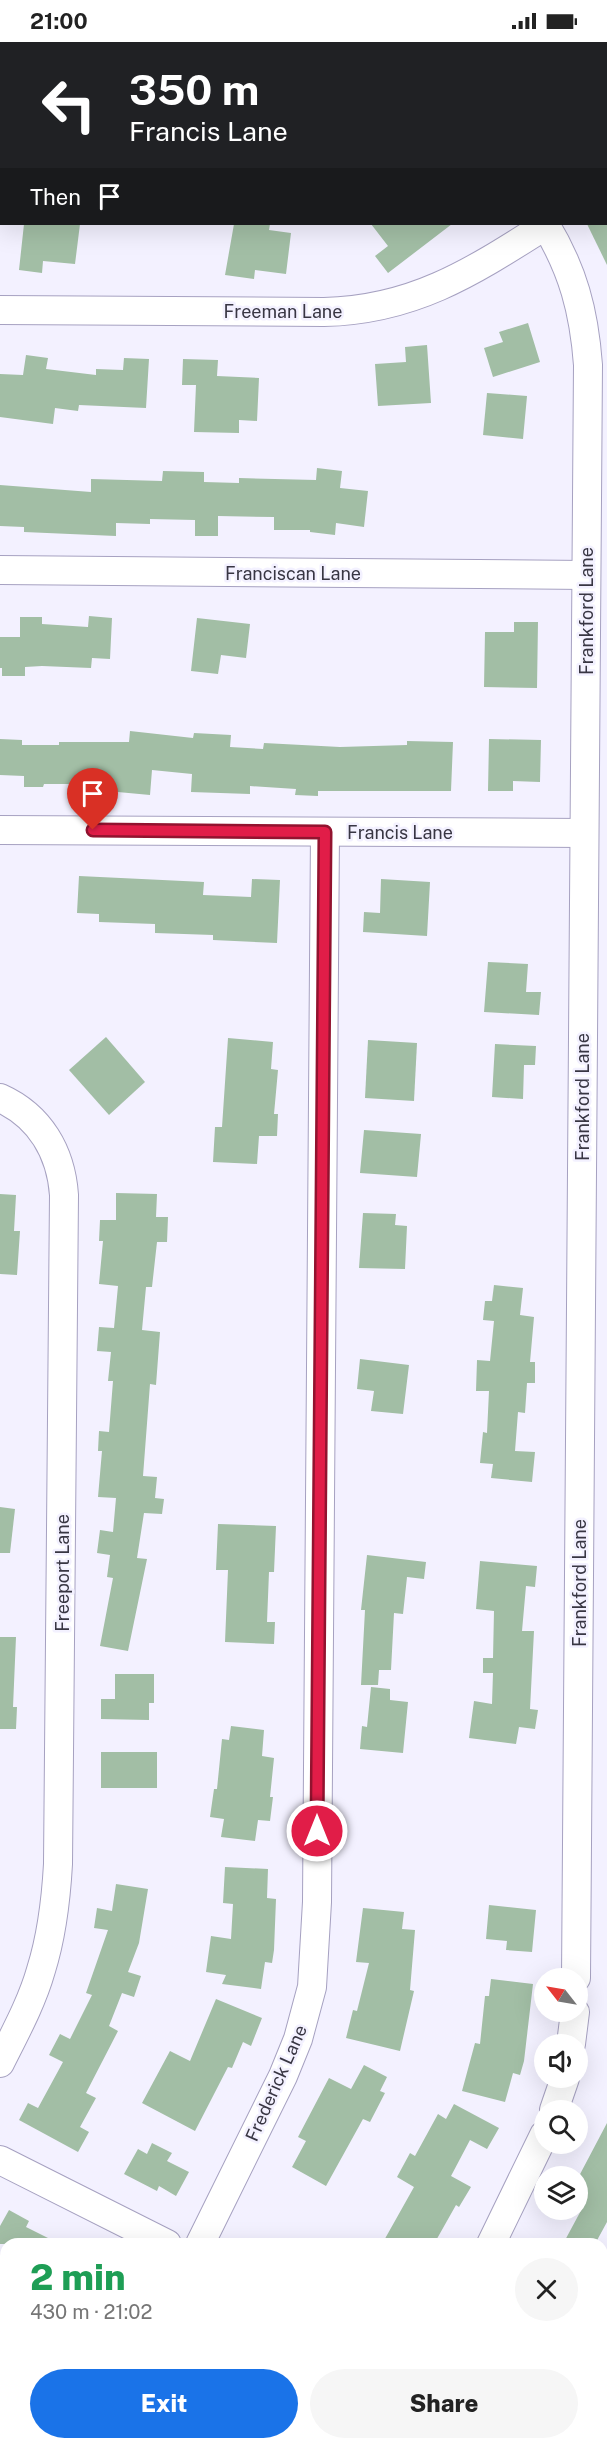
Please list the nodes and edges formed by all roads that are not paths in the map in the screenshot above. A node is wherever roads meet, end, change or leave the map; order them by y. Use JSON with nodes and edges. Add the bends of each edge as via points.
{"nodes":[{"id":1,"x":543,"y":225,"type":"edge"},
{"id":2,"x":546,"y":225,"type":"edge"},
{"id":3,"x":0,"y":310,"type":"edge"},
{"id":4,"x":0,"y":570,"type":"edge"},
{"id":5,"x":586,"y":575,"type":"junction"},
{"id":6,"x":596,"y":728,"type":"edge"},
{"id":7,"x":0,"y":830,"type":"edge"},
{"id":8,"x":325,"y":832,"type":"junction"},
{"id":9,"x":584,"y":833,"type":"junction"},
{"id":10,"x":0,"y":1098,"type":"edge"},
{"id":11,"x":576,"y":1968,"type":"edge"},
{"id":12,"x":0,"y":2063,"type":"edge"},
{"id":13,"x":535,"y":2154,"type":"edge"},
{"id":14,"x":0,"y":2160,"type":"edge"},
{"id":15,"x":155,"y":2238,"type":"edge"},
{"id":16,"x":203,"y":2238,"type":"edge"},
{"id":17,"x":494,"y":2238,"type":"edge"}],
"edges":[{"from":1,"to":3,"type":"street","name":"Freeman Lane","via":[[444,286],[363,310]]},
{"from":2,"to":5,"type":"street","name":"Frankford Lane","via":[[568,267],[585,324]]},
{"from":4,"to":5,"type":"street","name":"Franciscan Lane"},
{"from":5,"to":6,"type":"street","name":"Frankford Lane"},
{"from":6,"to":9,"type":"street","name":"Frankford Lane"},
{"from":7,"to":8,"type":"street","name":"Francis Lane"},
{"from":8,"to":9,"type":"street","name":"Francis Lane"},
{"from":8,"to":16,"type":"street","name":"Frederick Lane","via":[[314,1968],[305,2018],[292,2055]]},
{"from":9,"to":11,"type":"street","name":"Frankford Lane"},
{"from":10,"to":12,"type":"street","name":"Freeport Lane","via":[[27,1114],[48,1139],[60,1166],[64,1195],[57,1885],[41,1970]]},
{"from":13,"to":17,"type":"street"},
{"from":14,"to":15,"type":"street"}]}
